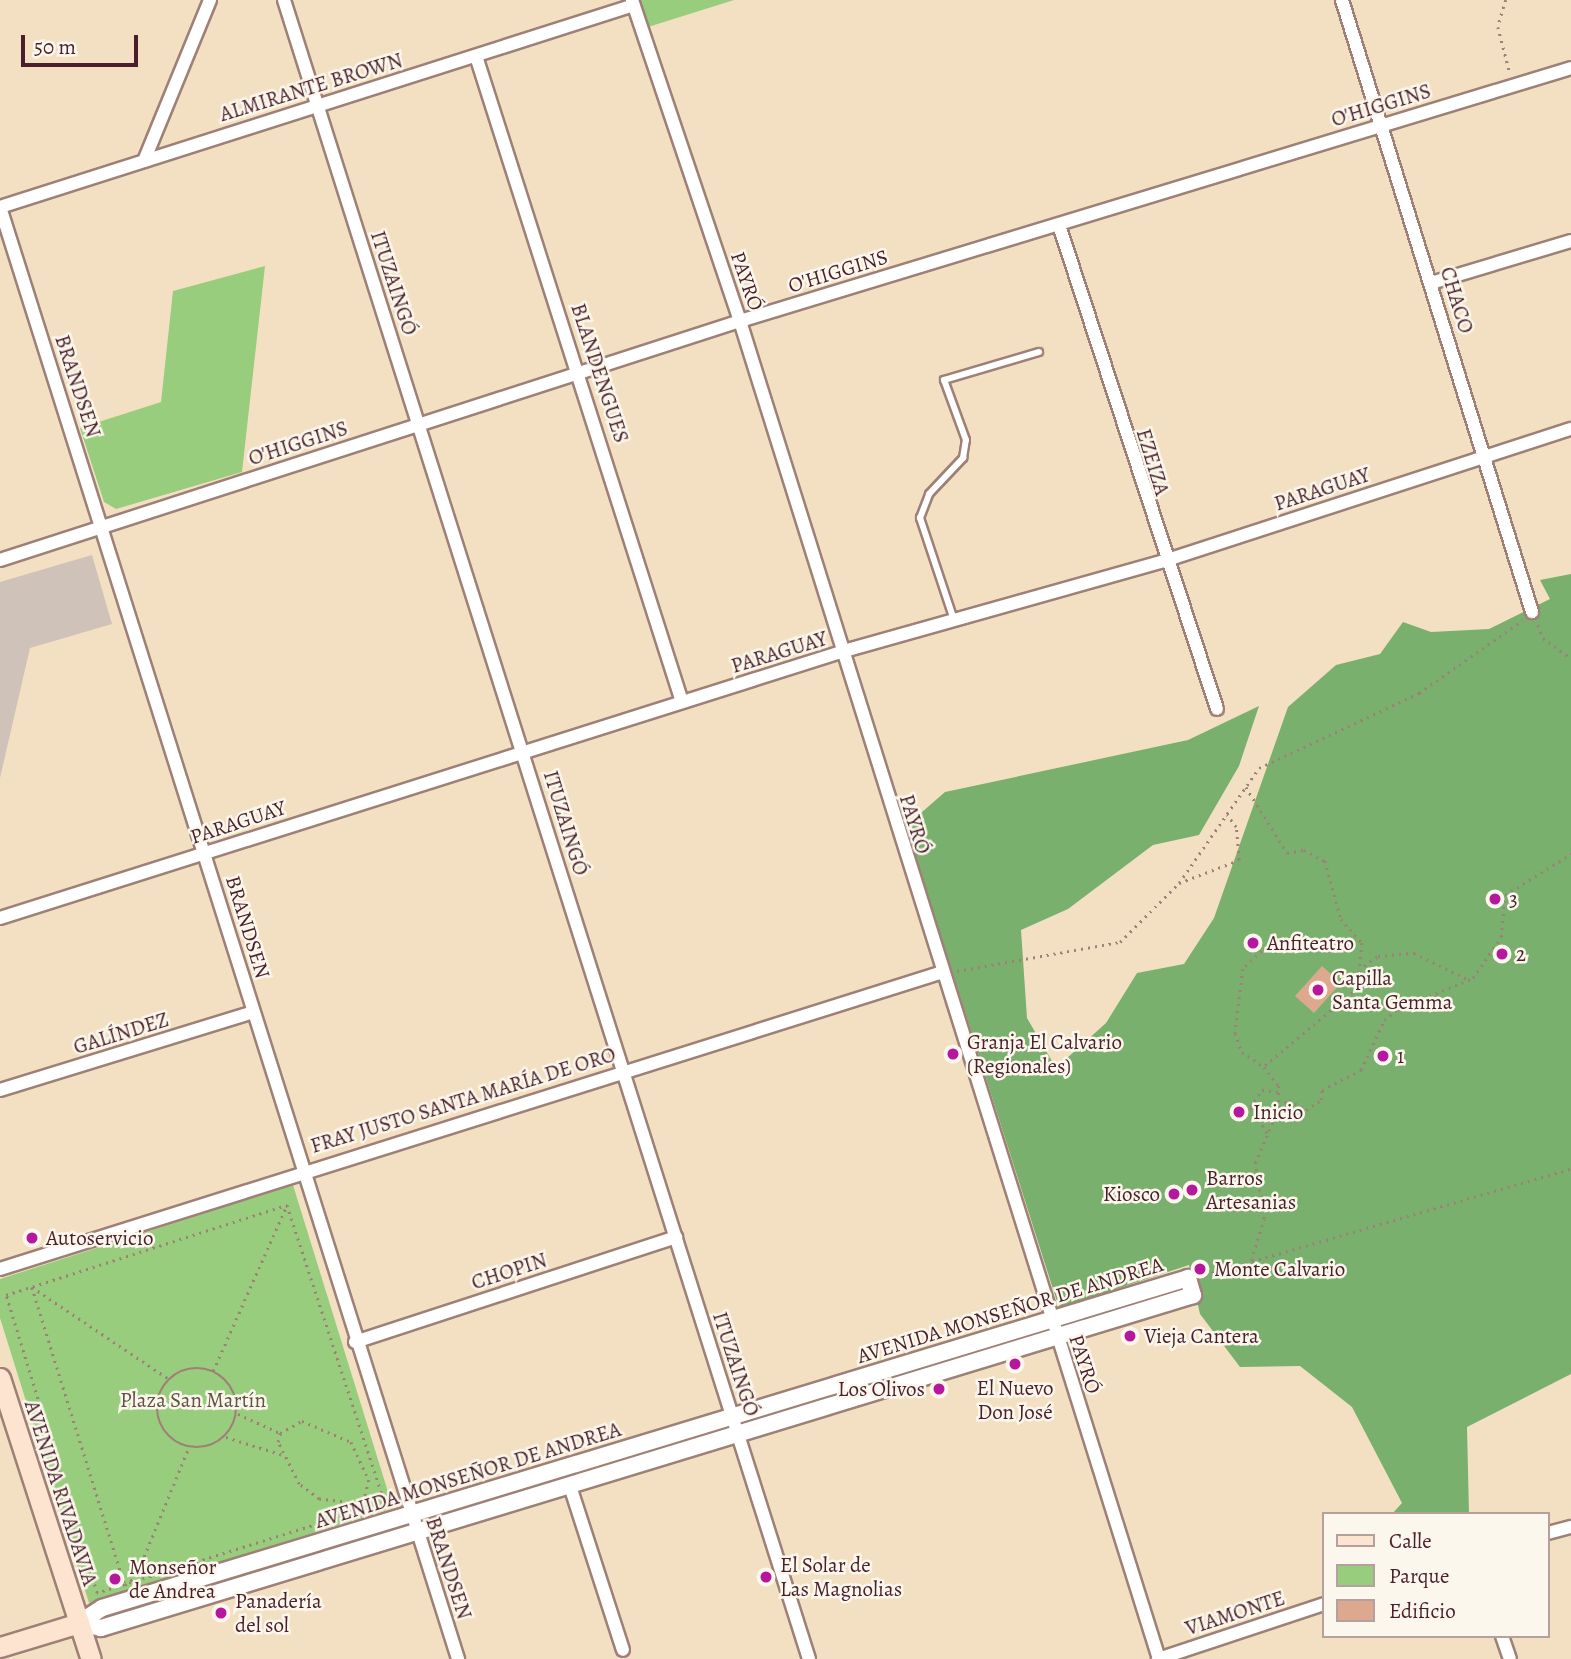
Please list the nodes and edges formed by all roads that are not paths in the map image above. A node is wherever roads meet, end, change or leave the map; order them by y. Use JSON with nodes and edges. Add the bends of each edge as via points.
{"nodes":[{"id":1,"x":210,"y":0,"type":"edge"},
{"id":2,"x":284,"y":0,"type":"edge"},
{"id":3,"x":1342,"y":0,"type":"edge"},
{"id":4,"x":633,"y":2,"type":"edge"},
{"id":5,"x":476,"y":57,"type":"junction"},
{"id":6,"x":1571,"y":68,"type":"edge"},
{"id":7,"x":316,"y":103,"type":"junction"},
{"id":8,"x":1382,"y":124,"type":"junction"},
{"id":9,"x":144,"y":161,"type":"junction"},
{"id":10,"x":0,"y":207,"type":"edge"},
{"id":11,"x":1059,"y":225,"type":"junction"},
{"id":12,"x":1571,"y":242,"type":"edge"},
{"id":13,"x":1431,"y":284,"type":"junction"},
{"id":14,"x":740,"y":321,"type":"junction"},
{"id":15,"x":1039,"y":352,"type":"dead end"},
{"id":16,"x":580,"y":372,"type":"junction"},
{"id":17,"x":420,"y":424,"type":"junction"},
{"id":18,"x":1571,"y":429,"type":"edge"},
{"id":19,"x":1486,"y":456,"type":"junction"},
{"id":20,"x":103,"y":525,"type":"junction"},
{"id":21,"x":0,"y":560,"type":"edge"},
{"id":22,"x":1164,"y":561,"type":"junction"},
{"id":23,"x":1532,"y":612,"type":"road end"},
{"id":24,"x":954,"y":620,"type":"junction"},
{"id":25,"x":844,"y":651,"type":"junction"},
{"id":26,"x":682,"y":702,"type":"junction"},
{"id":27,"x":1217,"y":709,"type":"dead end"},
{"id":28,"x":523,"y":752,"type":"junction"},
{"id":29,"x":205,"y":853,"type":"junction"},
{"id":30,"x":0,"y":918,"type":"edge"},
{"id":31,"x":940,"y":973,"type":"junction"},
{"id":32,"x":253,"y":1012,"type":"junction"},
{"id":33,"x":623,"y":1070,"type":"junction"},
{"id":34,"x":0,"y":1090,"type":"edge"},
{"id":35,"x":301,"y":1171,"type":"junction"},
{"id":36,"x":676,"y":1237,"type":"junction"},
{"id":37,"x":0,"y":1269,"type":"edge"},
{"id":38,"x":1051,"y":1320,"type":"junction"},
{"id":39,"x":1056,"y":1336,"type":"junction"},
{"id":40,"x":355,"y":1342,"type":"junction"},
{"id":41,"x":0,"y":1378,"type":"edge"},
{"id":42,"x":733,"y":1416,"type":"junction"},
{"id":43,"x":738,"y":1434,"type":"junction"},
{"id":44,"x":570,"y":1486,"type":"junction"},
{"id":45,"x":411,"y":1514,"type":"junction"},
{"id":46,"x":1571,"y":1527,"type":"edge"},
{"id":47,"x":417,"y":1533,"type":"junction"},
{"id":48,"x":1550,"y":1533,"type":"edge"},
{"id":49,"x":1322,"y":1605,"type":"edge"},
{"id":50,"x":79,"y":1623,"type":"junction"},
{"id":51,"x":1503,"y":1638,"type":"edge"},
{"id":52,"x":0,"y":1647,"type":"edge"},
{"id":53,"x":623,"y":1650,"type":"dead end"},
{"id":54,"x":91,"y":1659,"type":"edge"},
{"id":55,"x":458,"y":1659,"type":"edge"},
{"id":56,"x":809,"y":1659,"type":"edge"},
{"id":57,"x":1158,"y":1659,"type":"edge"},
{"id":58,"x":1510,"y":1659,"type":"edge"}],
"edges":[{"from":1,"to":9,"type":"street"},
{"from":2,"to":7,"type":"street","name":"ITUZAINGÓ"},
{"from":3,"to":8,"type":"street","name":"CHACO"},
{"from":4,"to":5,"type":"street","name":"ALMIRANTE BROWN"},
{"from":4,"to":14,"type":"street","name":"PAYRÓ"},
{"from":5,"to":7,"type":"street","name":"ALMIRANTE BROWN"},
{"from":5,"to":16,"type":"street","name":"BLANDENGUES"},
{"from":6,"to":8,"type":"street","name":"O'HIGGINS"},
{"from":7,"to":9,"type":"street","name":"ALMIRANTE BROWN"},
{"from":7,"to":17,"type":"street","name":"ITUZAINGÓ"},
{"from":8,"to":11,"type":"street","name":"O'HIGGINS"},
{"from":8,"to":13,"type":"street","name":"CHACO"},
{"from":9,"to":10,"type":"street","name":"ALMIRANTE BROWN"},
{"from":10,"to":20,"type":"street","name":"BRANDSEN"},
{"from":11,"to":14,"type":"street","name":"O'HIGGINS"},
{"from":11,"to":22,"type":"street","name":"EZEIZA"},
{"from":12,"to":13,"type":"street"},
{"from":13,"to":19,"type":"street","name":"CHACO"},
{"from":14,"to":16,"type":"street","name":"O'HIGGINS"},
{"from":14,"to":25,"type":"street","name":"PAYRÓ"},
{"from":15,"to":24,"type":"lane","via":[[944,380],[966,440],[963,458],[929,494],[920,518]]},
{"from":16,"to":17,"type":"street","name":"O'HIGGINS"},
{"from":16,"to":26,"type":"street","name":"BLANDENGUES"},
{"from":17,"to":20,"type":"street","name":"O'HIGGINS"},
{"from":17,"to":28,"type":"street","name":"ITUZAINGÓ"},
{"from":18,"to":19,"type":"street","name":"PARAGUAY"},
{"from":19,"to":22,"type":"street","name":"PARAGUAY"},
{"from":19,"to":23,"type":"street","name":"CHACO"},
{"from":20,"to":21,"type":"street","name":"O'HIGGINS"},
{"from":20,"to":29,"type":"street","name":"BRANDSEN"},
{"from":22,"to":24,"type":"street","name":"PARAGUAY"},
{"from":22,"to":27,"type":"street","name":"EZEIZA"},
{"from":24,"to":25,"type":"street","name":"PARAGUAY"},
{"from":25,"to":26,"type":"street","name":"PARAGUAY"},
{"from":25,"to":31,"type":"street","name":"PAYRÓ"},
{"from":26,"to":28,"type":"street","name":"PARAGUAY"},
{"from":28,"to":29,"type":"street","name":"PARAGUAY"},
{"from":28,"to":33,"type":"street","name":"ITUZAINGÓ"},
{"from":29,"to":30,"type":"street","name":"PARAGUAY"},
{"from":29,"to":32,"type":"street","name":"BRANDSEN"},
{"from":31,"to":33,"type":"street","name":"FRAY JUSTO SANTA MARÍA DE ORO"},
{"from":31,"to":38,"type":"street","name":"PAYRÓ"},
{"from":32,"to":34,"type":"street","name":"GALÍNDEZ"},
{"from":32,"to":35,"type":"street","name":"BRANDSEN"},
{"from":33,"to":35,"type":"street","name":"FRAY JUSTO SANTA MARÍA DE ORO"},
{"from":33,"to":36,"type":"street","name":"ITUZAINGÓ"},
{"from":35,"to":37,"type":"street","name":"FRAY JUSTO SANTA MARÍA DE ORO"},
{"from":35,"to":40,"type":"street","name":"BRANDSEN"},
{"from":36,"to":40,"type":"street","name":"CHOPIN"},
{"from":36,"to":42,"type":"street","name":"ITUZAINGÓ"},
{"from":38,"to":39,"type":"street","name":"PAYRÓ"},
{"from":38,"to":39,"type":"street","name":"AVENIDA MONSEÑOR DE ANDREA","via":[[1188,1278],[1194,1296]]},
{"from":38,"to":42,"type":"street","name":"AVENIDA MONSEÑOR DE ANDREA"},
{"from":39,"to":43,"type":"street","name":"AVENIDA MONSEÑOR DE ANDREA"},
{"from":39,"to":57,"type":"street","name":"PAYRÓ"},
{"from":40,"to":45,"type":"street","name":"BRANDSEN"},
{"from":41,"to":50,"type":"main road","name":"AVENIDA RIVADAVIA"},
{"from":42,"to":43,"type":"street","name":"ITUZAINGÓ"},
{"from":42,"to":45,"type":"street","name":"AVENIDA MONSEÑOR DE ANDREA"},
{"from":43,"to":44,"type":"street","name":"AVENIDA MONSEÑOR DE ANDREA"},
{"from":43,"to":56,"type":"street","name":"ITUZAINGÓ"},
{"from":44,"to":47,"type":"street","name":"AVENIDA MONSEÑOR DE ANDREA"},
{"from":44,"to":53,"type":"street"},
{"from":45,"to":47,"type":"street","name":"BRANDSEN"},
{"from":45,"to":50,"type":"street","name":"AVENIDA MONSEÑOR DE ANDREA","via":[[95,1610]]},
{"from":46,"to":48,"type":"street"},
{"from":47,"to":50,"type":"street","name":"AVENIDA MONSEÑOR DE ANDREA","via":[[101,1628]]},
{"from":47,"to":55,"type":"street","name":"BRANDSEN"},
{"from":49,"to":57,"type":"street","name":"VIAMONTE"},
{"from":50,"to":52,"type":"main road"},
{"from":50,"to":54,"type":"main road","name":"AVENIDA RIVADAVIA"},
{"from":51,"to":58,"type":"street"}]}
